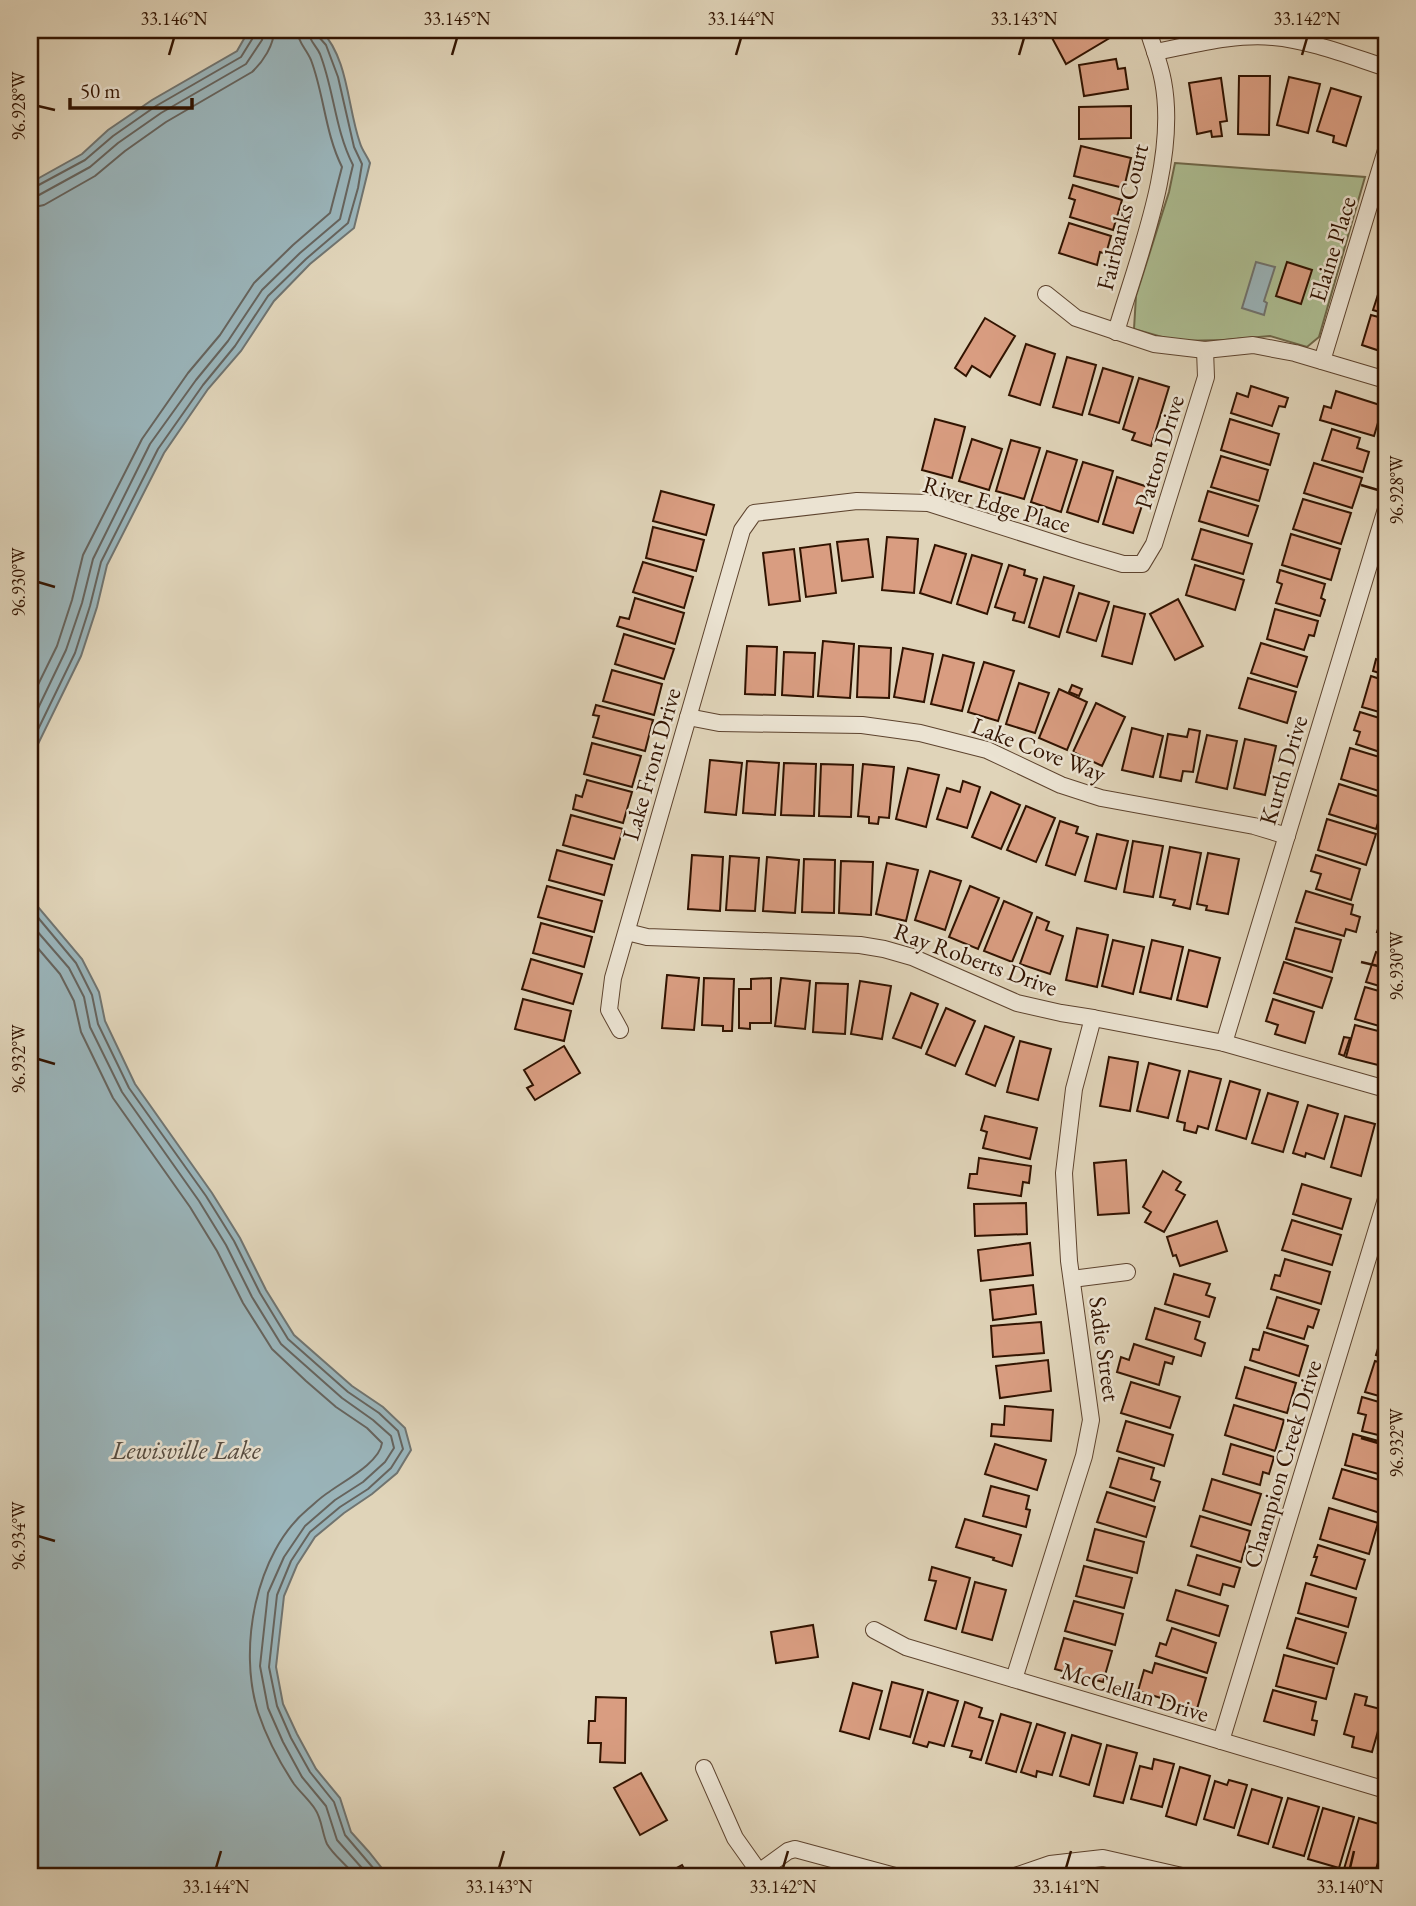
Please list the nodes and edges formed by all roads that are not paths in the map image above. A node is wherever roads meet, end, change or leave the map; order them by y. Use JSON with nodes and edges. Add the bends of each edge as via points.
{"nodes":[{"id":1,"x":1149,"y":30,"type":"edge"},
{"id":2,"x":1155,"y":52,"type":"junction"},
{"id":3,"x":1386,"y":70,"type":"edge"},
{"id":4,"x":1386,"y":150,"type":"edge"},
{"id":5,"x":1046,"y":295,"type":"dead end"},
{"id":6,"x":1116,"y":332,"type":"junction"},
{"id":7,"x":1205,"y":350,"type":"junction"},
{"id":8,"x":1322,"y":361,"type":"junction"},
{"id":9,"x":1386,"y":380,"type":"edge"},
{"id":10,"x":1386,"y":509,"type":"edge"},
{"id":11,"x":754,"y":513,"type":"joint"},
{"id":12,"x":1142,"y":564,"type":"joint"},
{"id":13,"x":688,"y":717,"type":"junction"},
{"id":14,"x":1287,"y":836,"type":"junction"},
{"id":15,"x":626,"y":932,"type":"junction"},
{"id":16,"x":1093,"y":1018,"type":"junction"},
{"id":17,"x":620,"y":1030,"type":"dead end"},
{"id":18,"x":1224,"y":1043,"type":"junction"},
{"id":19,"x":1386,"y":1089,"type":"edge"},
{"id":20,"x":1386,"y":1199,"type":"edge"},
{"id":21,"x":1370,"y":1252,"type":"junction"},
{"id":22,"x":1386,"y":1257,"type":"edge"},
{"id":23,"x":1127,"y":1272,"type":"dead end"},
{"id":24,"x":1072,"y":1279,"type":"junction"},
{"id":25,"x":874,"y":1630,"type":"dead end"},
{"id":26,"x":1014,"y":1679,"type":"junction"},
{"id":27,"x":1221,"y":1741,"type":"junction"},
{"id":28,"x":704,"y":1768,"type":"dead end"},
{"id":29,"x":1386,"y":1790,"type":"edge"},
{"id":30,"x":760,"y":1874,"type":"edge"},
{"id":31,"x":895,"y":1876,"type":"edge"},
{"id":32,"x":1015,"y":1876,"type":"edge"},
{"id":33,"x":1182,"y":1876,"type":"edge"}],
"edges":[{"from":1,"to":2,"type":"street","name":"Fairbanks Court"},
{"from":2,"to":3,"type":"street","via":[[1225,38],[1273,36],[1329,49]]},
{"from":2,"to":6,"type":"street","name":"Fairbanks Court","via":[[1166,109],[1162,175]]},
{"from":4,"to":8,"type":"street","name":"Elaine Place"},
{"from":5,"to":6,"type":"street","via":[[1076,318]]},
{"from":6,"to":7,"type":"street","via":[[1154,344]]},
{"from":7,"to":8,"type":"street","via":[[1253,345]]},
{"from":7,"to":12,"type":"street","name":"Patton Drive","via":[[1206,377],[1154,544]]},
{"from":8,"to":9,"type":"street"},
{"from":10,"to":14,"type":"street","name":"Kurth Drive"},
{"from":11,"to":12,"type":"street","name":"River Edge Place","via":[[857,501],[928,503],[1112,561]]},
{"from":11,"to":13,"type":"street","name":"Lake Front Drive","via":[[742,530]]},
{"from":13,"to":14,"type":"street","name":"Lake Cove Way","via":[[719,723],[862,725],[920,733],[987,750],[1061,785],[1101,798]]},
{"from":13,"to":15,"type":"street","name":"Lake Front Drive"},
{"from":14,"to":18,"type":"street","name":"Kurth Drive"},
{"from":15,"to":16,"type":"street","name":"Ray Roberts Drive","via":[[884,949],[1017,1003]]},
{"from":15,"to":17,"type":"street","name":"Lake Front Drive","via":[[609,1010]]},
{"from":16,"to":18,"type":"street","name":"Ray Roberts Drive"},
{"from":16,"to":24,"type":"street","name":"Sadie Street","via":[[1074,1089],[1064,1173]]},
{"from":18,"to":19,"type":"street","name":"Ray Roberts Drive"},
{"from":20,"to":21,"type":"street","name":"Champion Creek Drive"},
{"from":21,"to":22,"type":"street"},
{"from":21,"to":27,"type":"street","name":"Champion Creek Drive"},
{"from":23,"to":24,"type":"street"},
{"from":24,"to":26,"type":"street","name":"Sadie Street","via":[[1091,1420],[1084,1456]]},
{"from":25,"to":26,"type":"street","name":"McClellan Drive","via":[[906,1647]]},
{"from":26,"to":27,"type":"street","name":"McClellan Drive"},
{"from":27,"to":29,"type":"street","name":"McClellan Drive"},
{"from":28,"to":30,"type":"street","via":[[735,1838]]},
{"from":30,"to":31,"type":"street","via":[[796,1849]]},
{"from":32,"to":33,"type":"street","via":[[1050,1864],[1103,1858]]}]}
